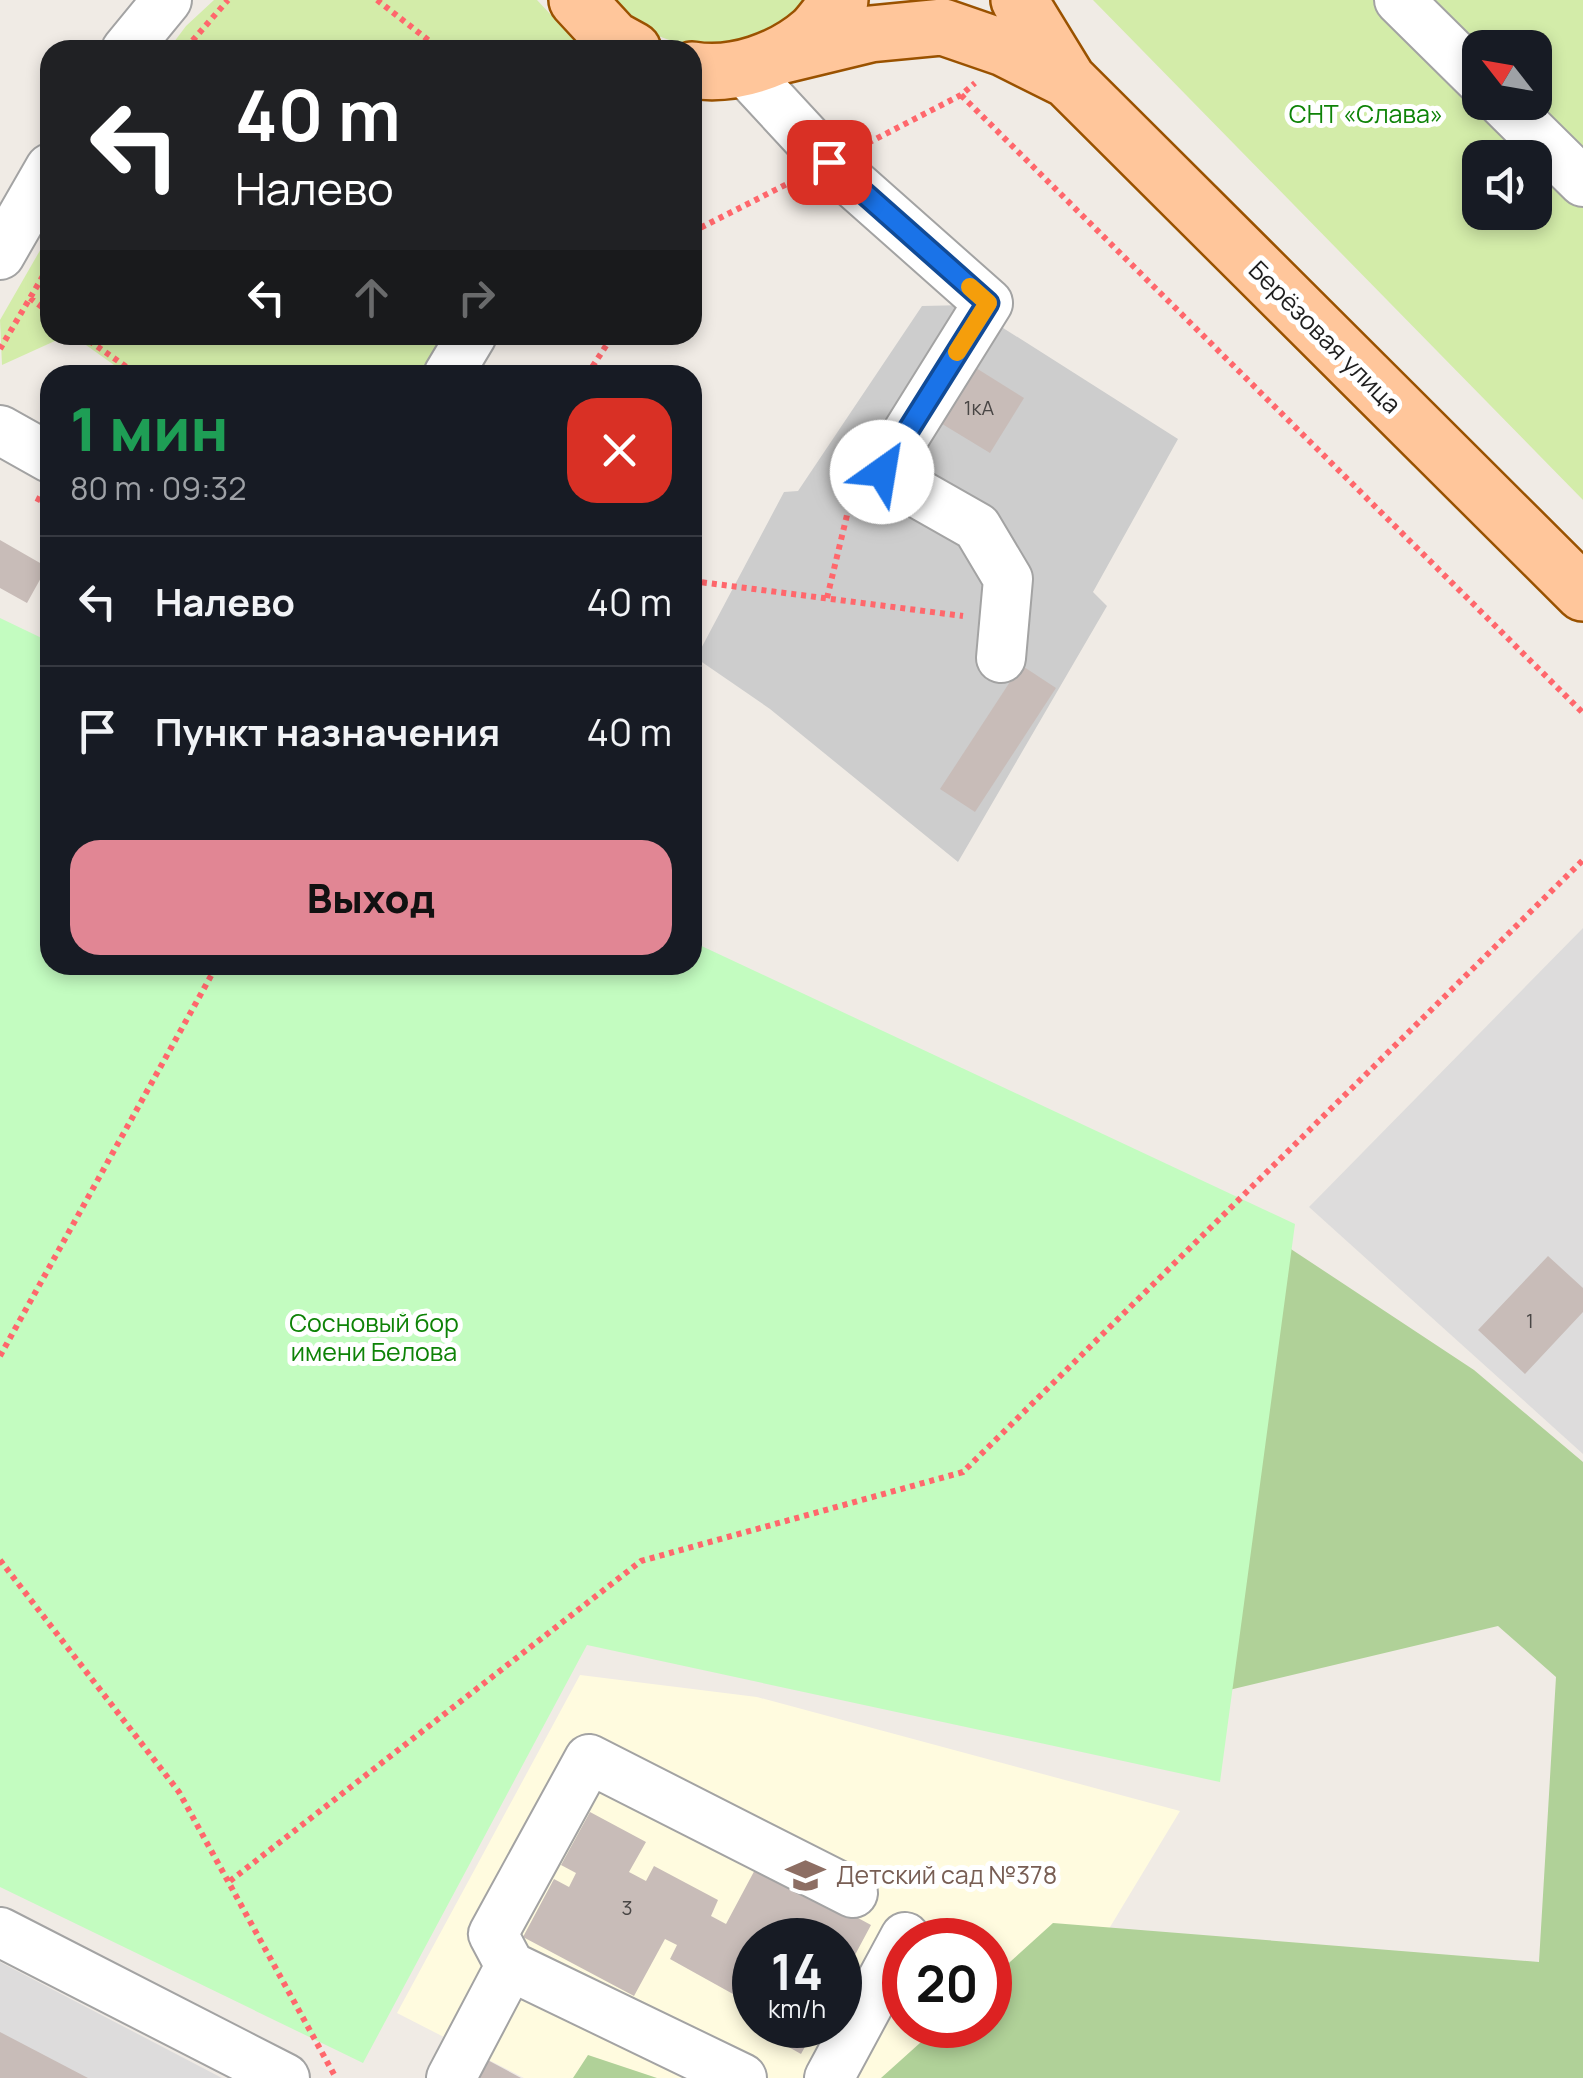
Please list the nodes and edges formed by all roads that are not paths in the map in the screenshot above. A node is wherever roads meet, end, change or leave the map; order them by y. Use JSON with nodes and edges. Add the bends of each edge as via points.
{"nodes":[{"id":1,"x":167,"y":0,"type":"edge"},
{"id":2,"x":577,"y":0,"type":"edge"},
{"id":3,"x":840,"y":0,"type":"edge"},
{"id":4,"x":1019,"y":0,"type":"edge"},
{"id":5,"x":1399,"y":0,"type":"edge"},
{"id":6,"x":134,"y":40,"type":"edge"},
{"id":7,"x":615,"y":40,"type":"edge"},
{"id":8,"x":1462,"y":62,"type":"edge"},
{"id":9,"x":722,"y":70,"type":"edge"},
{"id":10,"x":1068,"y":80,"type":"junction"},
{"id":11,"x":1520,"y":120,"type":"edge"},
{"id":12,"x":1583,"y":182,"type":"edge"},
{"id":13,"x":40,"y":185,"type":"edge"},
{"id":14,"x":0,"y":255,"type":"edge"},
{"id":15,"x":0,"y":430,"type":"edge"},
{"id":16,"x":40,"y":452,"type":"edge"},
{"id":17,"x":1583,"y":593,"type":"edge"},
{"id":18,"x":1003,"y":640,"type":"road end"},
{"id":19,"x":853,"y":1893,"type":"dead end"},
{"id":20,"x":0,"y":1932,"type":"edge"},
{"id":21,"x":510,"y":1966,"type":"junction"},
{"id":22,"x":882,"y":1981,"type":"edge"},
{"id":23,"x":285,"y":2078,"type":"edge"},
{"id":24,"x":450,"y":2078,"type":"edge"},
{"id":25,"x":742,"y":2078,"type":"edge"},
{"id":26,"x":829,"y":2078,"type":"edge"}],
"edges":[{"from":1,"to":6,"type":"street"},
{"from":2,"to":7,"type":"main road"},
{"from":3,"to":9,"type":"main road","via":[[814,32]]},
{"from":4,"to":10,"type":"main road","name":"Берёзовая улица"},
{"from":5,"to":8,"type":"street"},
{"from":9,"to":10,"type":"main road","name":"Берёзовая улица","via":[[870,34],[943,27]]},
{"from":9,"to":18,"type":"street","via":[[988,303],[882,472],[977,527],[1008,579]]},
{"from":10,"to":17,"type":"main road","name":"Берёзовая улица"},
{"from":11,"to":12,"type":"street"},
{"from":13,"to":14,"type":"street"},
{"from":15,"to":16,"type":"street"},
{"from":19,"to":21,"type":"street","via":[[589,1759],[493,1934]]},
{"from":20,"to":23,"type":"street"},
{"from":21,"to":24,"type":"street"},
{"from":21,"to":25,"type":"street"},
{"from":22,"to":26,"type":"street"}]}
